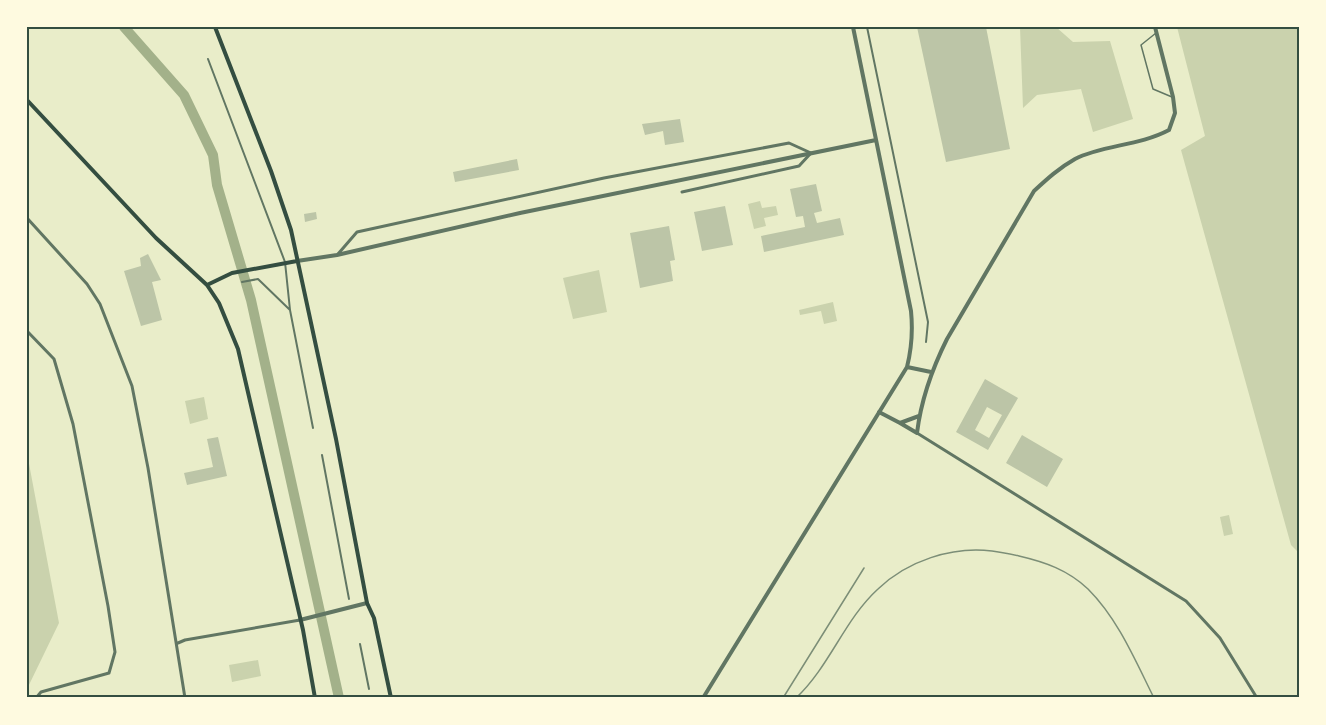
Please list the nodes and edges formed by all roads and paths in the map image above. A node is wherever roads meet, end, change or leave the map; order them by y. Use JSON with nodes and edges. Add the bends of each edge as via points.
{"nodes":[{"id":1,"x":215,"y":27,"type":"edge"},
{"id":2,"x":853,"y":27,"type":"edge"},
{"id":3,"x":867,"y":27,"type":"edge"},
{"id":4,"x":1155,"y":27,"type":"edge"},
{"id":5,"x":1157,"y":33,"type":"junction"},
{"id":6,"x":208,"y":59,"type":"dead end"},
{"id":7,"x":1173,"y":97,"type":"junction"},
{"id":8,"x":27,"y":100,"type":"edge"},
{"id":9,"x":876,"y":140,"type":"junction"},
{"id":10,"x":811,"y":153,"type":"junction"},
{"id":11,"x":682,"y":192,"type":"dead end"},
{"id":12,"x":27,"y":218,"type":"edge"},
{"id":13,"x":337,"y":255,"type":"junction"},
{"id":14,"x":297,"y":261,"type":"junction"},
{"id":15,"x":285,"y":262,"type":"junction"},
{"id":16,"x":242,"y":282,"type":"dead end"},
{"id":17,"x":207,"y":285,"type":"junction"},
{"id":18,"x":290,"y":310,"type":"junction"},
{"id":19,"x":27,"y":331,"type":"edge"},
{"id":20,"x":926,"y":342,"type":"dead end"},
{"id":21,"x":907,"y":367,"type":"junction"},
{"id":22,"x":931,"y":372,"type":"junction"},
{"id":23,"x":879,"y":412,"type":"junction"},
{"id":24,"x":919,"y":416,"type":"junction"},
{"id":25,"x":900,"y":423,"type":"junction"},
{"id":26,"x":313,"y":428,"type":"dead end"},
{"id":27,"x":917,"y":433,"type":"junction"},
{"id":28,"x":322,"y":455,"type":"dead end"},
{"id":29,"x":349,"y":598,"type":"dead end"},
{"id":30,"x":367,"y":603,"type":"junction"},
{"id":31,"x":300,"y":620,"type":"junction"},
{"id":32,"x":178,"y":643,"type":"junction"},
{"id":33,"x":360,"y":644,"type":"dead end"},
{"id":34,"x":369,"y":689,"type":"dead end"},
{"id":35,"x":36,"y":698,"type":"edge"},
{"id":36,"x":186,"y":698,"type":"edge"},
{"id":37,"x":315,"y":698,"type":"edge"},
{"id":38,"x":391,"y":698,"type":"edge"},
{"id":39,"x":703,"y":698,"type":"edge"},
{"id":40,"x":1257,"y":698,"type":"edge"}],
"edges":[{"from":1,"to":14,"type":"main road","via":[[271,171]]},
{"from":2,"to":9,"type":"street"},
{"from":3,"to":20,"type":"street","via":[[928,322]]},
{"from":4,"to":5,"type":"street"},
{"from":5,"to":7,"type":"street"},
{"from":5,"to":7,"type":"lane","via":[[1141,45],[1153,89]]},
{"from":6,"to":15,"type":"street"},
{"from":7,"to":22,"type":"street","via":[[1175,113],[1169,130],[1075,159],[1034,191]]},
{"from":8,"to":17,"type":"main road","via":[[156,238]]},
{"from":9,"to":10,"type":"street"},
{"from":9,"to":21,"type":"street","via":[[911,311],[913,328]]},
{"from":10,"to":11,"type":"street","via":[[799,166]]},
{"from":10,"to":13,"type":"street"},
{"from":10,"to":13,"type":"street","via":[[789,143],[594,181],[357,232]]},
{"from":12,"to":32,"type":"street","via":[[87,284],[100,304],[132,386]]},
{"from":13,"to":14,"type":"street"},
{"from":14,"to":15,"type":"main road"},
{"from":14,"to":30,"type":"main road"},
{"from":15,"to":17,"type":"main road","via":[[232,273]]},
{"from":15,"to":18,"type":"street"},
{"from":16,"to":18,"type":"street","via":[[258,279]]},
{"from":17,"to":31,"type":"main road","via":[[238,349]]},
{"from":18,"to":26,"type":"street"},
{"from":19,"to":35,"type":"street","via":[[54,359],[73,424],[115,652],[109,673],[41,692]]},
{"from":21,"to":22,"type":"street"},
{"from":21,"to":23,"type":"street"},
{"from":22,"to":24,"type":"street"},
{"from":23,"to":25,"type":"street"},
{"from":23,"to":39,"type":"street"},
{"from":24,"to":25,"type":"street"},
{"from":24,"to":27,"type":"street"},
{"from":25,"to":27,"type":"street"},
{"from":27,"to":40,"type":"street","via":[[1186,601],[1220,638]]},
{"from":28,"to":29,"type":"street"},
{"from":30,"to":31,"type":"street"},
{"from":30,"to":38,"type":"main road","via":[[374,618]]},
{"from":31,"to":32,"type":"street"},
{"from":31,"to":37,"type":"main road"},
{"from":32,"to":36,"type":"street"},
{"from":33,"to":34,"type":"street"}]}
